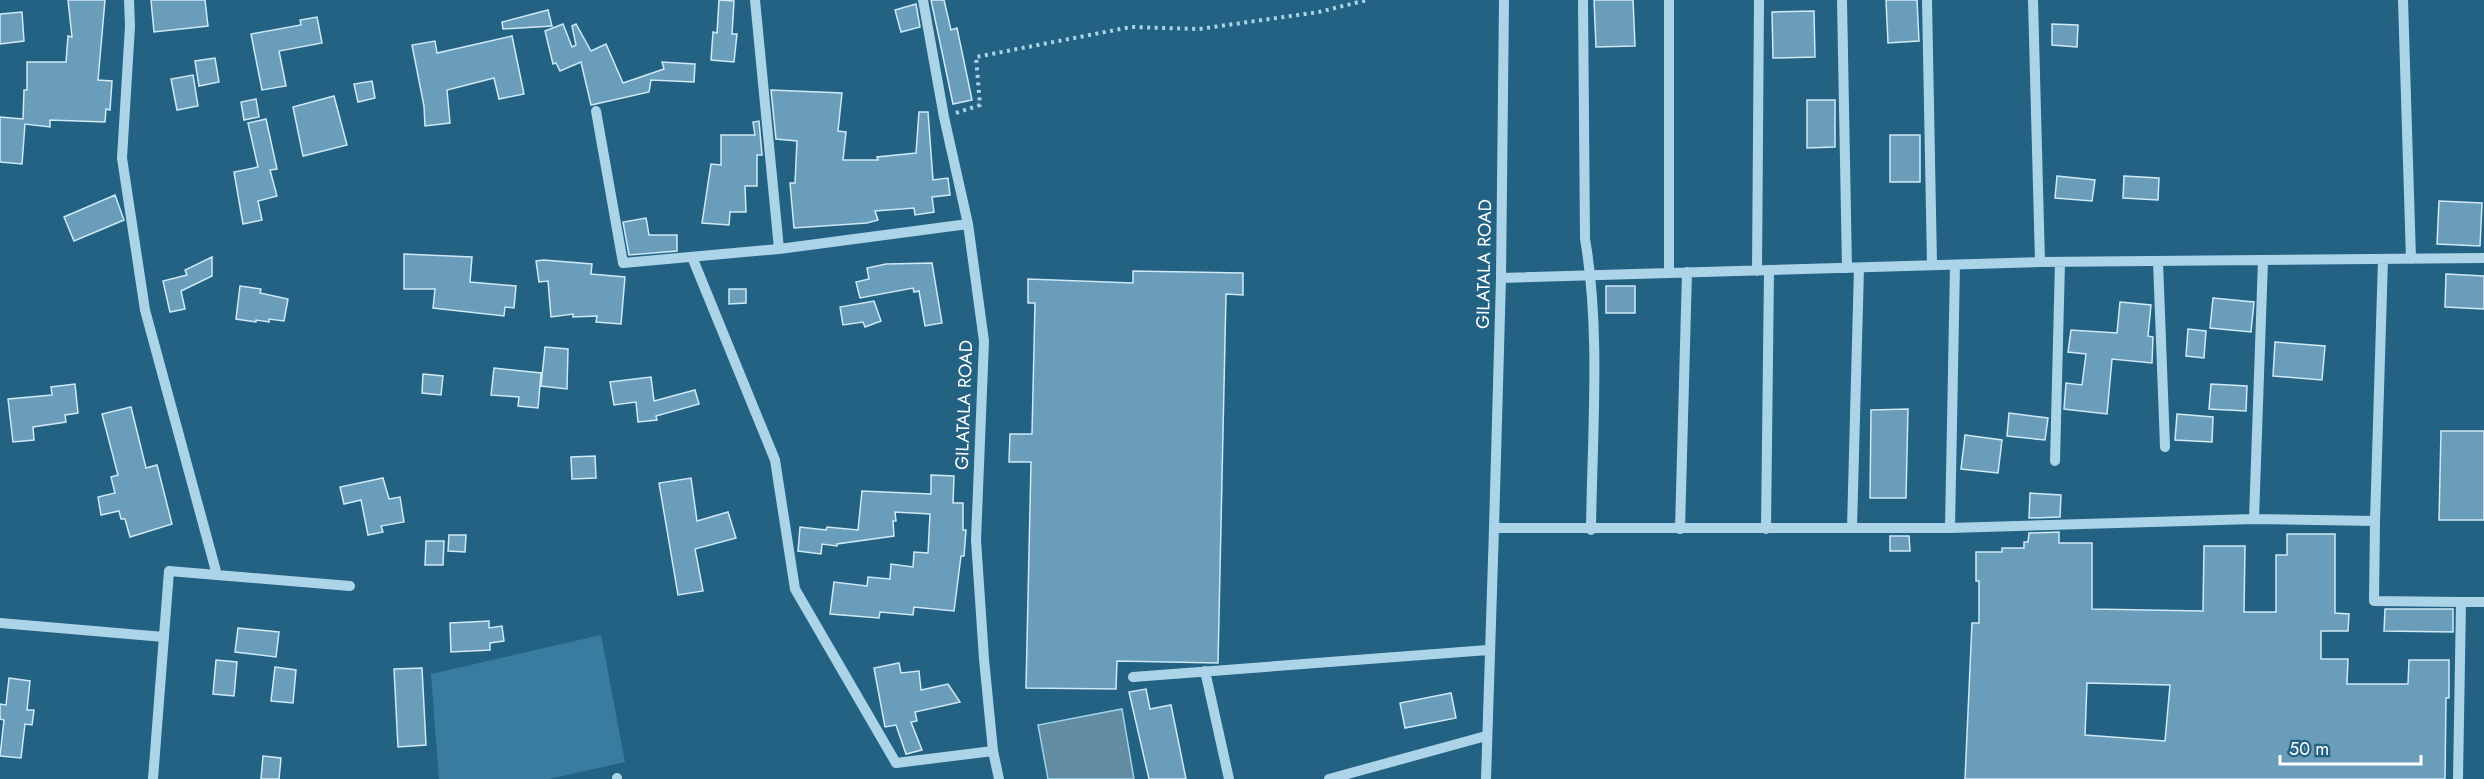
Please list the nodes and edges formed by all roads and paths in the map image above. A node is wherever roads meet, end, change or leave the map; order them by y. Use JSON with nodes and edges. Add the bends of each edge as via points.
{"nodes":[{"id":1,"x":129,"y":0,"type":"edge"},
{"id":2,"x":755,"y":0,"type":"edge"},
{"id":3,"x":923,"y":0,"type":"edge"},
{"id":4,"x":1367,"y":0,"type":"edge"},
{"id":5,"x":1504,"y":0,"type":"edge"},
{"id":6,"x":1583,"y":0,"type":"edge"},
{"id":7,"x":1669,"y":0,"type":"edge"},
{"id":8,"x":1760,"y":0,"type":"edge"},
{"id":9,"x":1842,"y":0,"type":"edge"},
{"id":10,"x":1928,"y":0,"type":"edge"},
{"id":11,"x":2033,"y":0,"type":"edge"},
{"id":12,"x":2403,"y":0,"type":"edge"},
{"id":13,"x":596,"y":111,"type":"dead end"},
{"id":14,"x":944,"y":117,"type":"junction"},
{"id":15,"x":968,"y":224,"type":"junction"},
{"id":16,"x":779,"y":249,"type":"junction"},
{"id":17,"x":692,"y":257,"type":"junction"},
{"id":18,"x":2484,"y":258,"type":"edge"},
{"id":19,"x":2383,"y":259,"type":"junction"},
{"id":20,"x":2411,"y":259,"type":"junction"},
{"id":21,"x":2263,"y":260,"type":"junction"},
{"id":22,"x":2158,"y":261,"type":"junction"},
{"id":23,"x":2040,"y":262,"type":"junction"},
{"id":24,"x":2060,"y":262,"type":"junction"},
{"id":25,"x":1955,"y":265,"type":"junction"},
{"id":26,"x":1932,"y":266,"type":"junction"},
{"id":27,"x":1847,"y":268,"type":"junction"},
{"id":28,"x":1859,"y":268,"type":"junction"},
{"id":29,"x":1763,"y":270,"type":"junction"},
{"id":30,"x":1669,"y":271,"type":"junction"},
{"id":31,"x":1687,"y":272,"type":"junction"},
{"id":32,"x":1591,"y":275,"type":"junction"},
{"id":33,"x":1501,"y":278,"type":"junction"},
{"id":34,"x":2165,"y":447,"type":"dead end"},
{"id":35,"x":2055,"y":460,"type":"dead end"},
{"id":36,"x":2254,"y":519,"type":"junction"},
{"id":37,"x":2375,"y":521,"type":"junction"},
{"id":38,"x":1494,"y":528,"type":"junction"},
{"id":39,"x":1852,"y":528,"type":"junction"},
{"id":40,"x":1950,"y":528,"type":"junction"},
{"id":41,"x":1680,"y":529,"type":"junction"},
{"id":42,"x":1766,"y":529,"type":"junction"},
{"id":43,"x":1591,"y":530,"type":"junction"},
{"id":44,"x":217,"y":575,"type":"junction"},
{"id":45,"x":350,"y":586,"type":"dead end"},
{"id":46,"x":2461,"y":602,"type":"junction"},
{"id":47,"x":2484,"y":602,"type":"edge"},
{"id":48,"x":0,"y":623,"type":"edge"},
{"id":49,"x":164,"y":637,"type":"junction"},
{"id":50,"x":1488,"y":650,"type":"junction"},
{"id":51,"x":1205,"y":671,"type":"junction"},
{"id":52,"x":1133,"y":677,"type":"dead end"},
{"id":53,"x":1486,"y":736,"type":"junction"},
{"id":54,"x":993,"y":751,"type":"junction"},
{"id":55,"x":153,"y":779,"type":"edge"},
{"id":56,"x":999,"y":779,"type":"edge"},
{"id":57,"x":1229,"y":779,"type":"edge"},
{"id":58,"x":1329,"y":779,"type":"edge"},
{"id":59,"x":1486,"y":779,"type":"edge"},
{"id":60,"x":2458,"y":779,"type":"edge"}],
"edges":[{"from":1,"to":44,"type":"street","via":[[122,158],[145,310]]},
{"from":2,"to":16,"type":"street"},
{"from":3,"to":14,"type":"street","name":"GILATALA ROAD"},
{"from":4,"to":14,"type":"path","via":[[1319,12],[1199,29],[1131,27],[976,57],[980,105]]},
{"from":5,"to":33,"type":"street","name":"GILATALA ROAD"},
{"from":6,"to":32,"type":"street","via":[[1585,239]]},
{"from":7,"to":30,"type":"street"},
{"from":8,"to":29,"type":"street"},
{"from":9,"to":27,"type":"street"},
{"from":10,"to":26,"type":"street"},
{"from":11,"to":23,"type":"street"},
{"from":12,"to":20,"type":"street"},
{"from":13,"to":17,"type":"street","via":[[623,263]]},
{"from":14,"to":15,"type":"street","name":"GILATALA ROAD"},
{"from":15,"to":16,"type":"street"},
{"from":15,"to":54,"type":"street","name":"GILATALA ROAD","via":[[984,341],[976,540]]},
{"from":16,"to":17,"type":"street"},
{"from":17,"to":54,"type":"street","via":[[775,460],[795,589],[896,763]]},
{"from":18,"to":20,"type":"street"},
{"from":19,"to":20,"type":"street"},
{"from":19,"to":21,"type":"street"},
{"from":19,"to":37,"type":"street"},
{"from":21,"to":22,"type":"street"},
{"from":21,"to":36,"type":"street"},
{"from":22,"to":24,"type":"street"},
{"from":22,"to":34,"type":"street"},
{"from":23,"to":24,"type":"street"},
{"from":23,"to":25,"type":"street"},
{"from":24,"to":35,"type":"street"},
{"from":25,"to":26,"type":"street"},
{"from":25,"to":40,"type":"street"},
{"from":26,"to":28,"type":"street"},
{"from":27,"to":28,"type":"street"},
{"from":27,"to":29,"type":"street"},
{"from":28,"to":39,"type":"street"},
{"from":29,"to":31,"type":"street"},
{"from":29,"to":42,"type":"street"},
{"from":30,"to":31,"type":"street"},
{"from":30,"to":32,"type":"street"},
{"from":31,"to":41,"type":"street"},
{"from":32,"to":33,"type":"street"},
{"from":32,"to":43,"type":"street"},
{"from":33,"to":38,"type":"street","name":"GILATALA ROAD"},
{"from":36,"to":37,"type":"street"},
{"from":36,"to":40,"type":"street"},
{"from":37,"to":46,"type":"street","via":[[2374,601]]},
{"from":38,"to":43,"type":"street"},
{"from":38,"to":50,"type":"street","name":"GILATALA ROAD"},
{"from":39,"to":40,"type":"street"},
{"from":39,"to":42,"type":"street"},
{"from":41,"to":42,"type":"street"},
{"from":41,"to":43,"type":"street"},
{"from":44,"to":45,"type":"street"},
{"from":44,"to":49,"type":"street","via":[[169,571]]},
{"from":46,"to":47,"type":"street"},
{"from":46,"to":60,"type":"street"},
{"from":48,"to":49,"type":"street"},
{"from":49,"to":55,"type":"street"},
{"from":50,"to":51,"type":"street"},
{"from":50,"to":53,"type":"street","name":"GILATALA ROAD"},
{"from":51,"to":52,"type":"street"},
{"from":51,"to":57,"type":"street"},
{"from":53,"to":58,"type":"street"},
{"from":53,"to":59,"type":"street","name":"GILATALA ROAD"},
{"from":54,"to":56,"type":"street","name":"GILATALA ROAD"}]}
